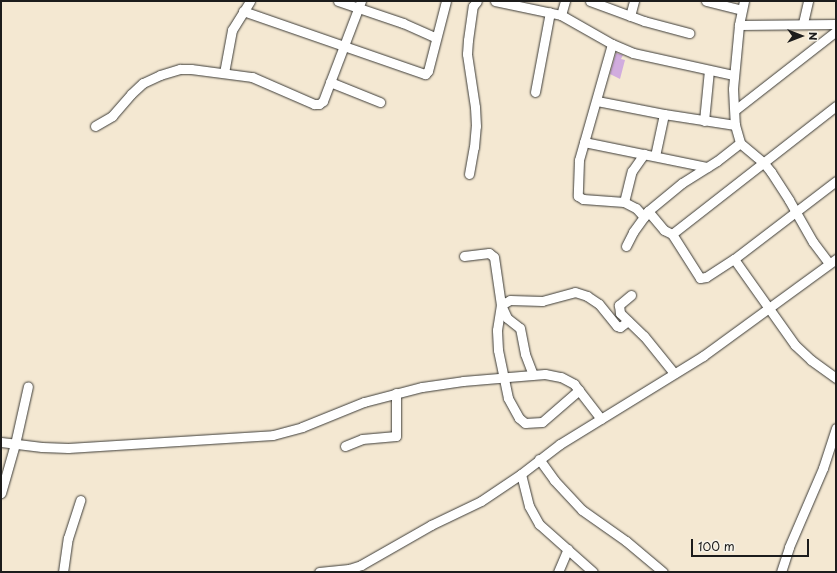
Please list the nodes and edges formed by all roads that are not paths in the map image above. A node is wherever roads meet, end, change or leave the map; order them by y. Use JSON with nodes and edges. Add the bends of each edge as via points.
{"nodes":[{"id":1,"x":250,"y":1,"type":"edge"},
{"id":2,"x":338,"y":1,"type":"edge"},
{"id":3,"x":446,"y":1,"type":"edge"},
{"id":4,"x":477,"y":1,"type":"edge"},
{"id":5,"x":495,"y":1,"type":"edge"},
{"id":6,"x":565,"y":1,"type":"edge"},
{"id":7,"x":590,"y":1,"type":"edge"},
{"id":8,"x":634,"y":1,"type":"edge"},
{"id":9,"x":706,"y":1,"type":"edge"},
{"id":10,"x":808,"y":1,"type":"edge"},
{"id":11,"x":360,"y":5,"type":"edge"},
{"id":12,"x":743,"y":5,"type":"edge"},
{"id":13,"x":243,"y":10,"type":"junction"},
{"id":14,"x":550,"y":12,"type":"junction"},
{"id":15,"x":561,"y":15,"type":"junction"},
{"id":16,"x":630,"y":16,"type":"junction"},
{"id":17,"x":803,"y":23,"type":"junction"},
{"id":18,"x":836,"y":24,"type":"edge"},
{"id":19,"x":739,"y":25,"type":"junction"},
{"id":20,"x":836,"y":31,"type":"edge"},
{"id":21,"x":689,"y":33,"type":"dead end"},
{"id":22,"x":436,"y":38,"type":"junction"},
{"id":23,"x":612,"y":44,"type":"junction"},
{"id":24,"x":345,"y":46,"type":"junction"},
{"id":25,"x":709,"y":70,"type":"junction"},
{"id":26,"x":224,"y":73,"type":"junction"},
{"id":27,"x":733,"y":74,"type":"junction"},
{"id":28,"x":330,"y":82,"type":"junction"},
{"id":29,"x":535,"y":92,"type":"dead end"},
{"id":30,"x":597,"y":100,"type":"junction"},
{"id":31,"x":380,"y":102,"type":"dead end"},
{"id":32,"x":836,"y":106,"type":"edge"},
{"id":33,"x":735,"y":110,"type":"junction"},
{"id":34,"x":664,"y":114,"type":"junction"},
{"id":35,"x":704,"y":121,"type":"junction"},
{"id":36,"x":736,"y":125,"type":"junction"},
{"id":37,"x":95,"y":126,"type":"dead end"},
{"id":38,"x":584,"y":142,"type":"junction"},
{"id":39,"x":740,"y":143,"type":"junction"},
{"id":40,"x":644,"y":154,"type":"junction"},
{"id":41,"x":655,"y":156,"type":"junction"},
{"id":42,"x":763,"y":162,"type":"junction"},
{"id":43,"x":707,"y":167,"type":"junction"},
{"id":44,"x":469,"y":174,"type":"dead end"},
{"id":45,"x":836,"y":181,"type":"edge"},
{"id":46,"x":624,"y":202,"type":"junction"},
{"id":47,"x":795,"y":212,"type":"junction"},
{"id":48,"x":646,"y":214,"type":"junction"},
{"id":49,"x":672,"y":234,"type":"junction"},
{"id":50,"x":626,"y":246,"type":"dead end"},
{"id":51,"x":464,"y":256,"type":"dead end"},
{"id":52,"x":734,"y":259,"type":"junction"},
{"id":53,"x":832,"y":261,"type":"edge"},
{"id":54,"x":631,"y":295,"type":"dead end"},
{"id":55,"x":501,"y":305,"type":"junction"},
{"id":56,"x":768,"y":307,"type":"junction"},
{"id":57,"x":628,"y":321,"type":"junction"},
{"id":58,"x":674,"y":373,"type":"junction"},
{"id":59,"x":533,"y":375,"type":"junction"},
{"id":60,"x":503,"y":377,"type":"junction"},
{"id":61,"x":836,"y":378,"type":"edge"},
{"id":62,"x":28,"y":386,"type":"dead end"},
{"id":63,"x":579,"y":390,"type":"junction"},
{"id":64,"x":396,"y":393,"type":"junction"},
{"id":65,"x":601,"y":419,"type":"junction"},
{"id":66,"x":836,"y":428,"type":"edge"},
{"id":67,"x":1,"y":442,"type":"edge"},
{"id":68,"x":15,"y":444,"type":"junction"},
{"id":69,"x":345,"y":446,"type":"dead end"},
{"id":70,"x":540,"y":459,"type":"junction"},
{"id":71,"x":521,"y":474,"type":"junction"},
{"id":72,"x":1,"y":493,"type":"edge"},
{"id":73,"x":80,"y":500,"type":"dead end"},
{"id":74,"x":568,"y":549,"type":"junction"},
{"id":75,"x":348,"y":571,"type":"edge"},
{"id":76,"x":63,"y":572,"type":"edge"},
{"id":77,"x":319,"y":572,"type":"edge"},
{"id":78,"x":558,"y":572,"type":"edge"},
{"id":79,"x":593,"y":572,"type":"edge"},
{"id":80,"x":663,"y":572,"type":"edge"},
{"id":81,"x":781,"y":572,"type":"edge"}],
"edges":[{"from":1,"to":13,"type":"street"},
{"from":2,"to":11,"type":"street"},
{"from":3,"to":22,"type":"street"},
{"from":4,"to":44,"type":"street","via":[[468,40],[476,108],[474,147]]},
{"from":5,"to":14,"type":"street"},
{"from":6,"to":15,"type":"street"},
{"from":7,"to":16,"type":"street"},
{"from":8,"to":16,"type":"street"},
{"from":9,"to":12,"type":"street"},
{"from":10,"to":17,"type":"street"},
{"from":11,"to":22,"type":"street"},
{"from":11,"to":24,"type":"street"},
{"from":12,"to":19,"type":"street"},
{"from":13,"to":24,"type":"street"},
{"from":13,"to":26,"type":"street","via":[[232,30]]},
{"from":14,"to":15,"type":"street"},
{"from":14,"to":29,"type":"street"},
{"from":15,"to":23,"type":"street"},
{"from":16,"to":21,"type":"street"},
{"from":17,"to":18,"type":"street"},
{"from":17,"to":19,"type":"street"},
{"from":19,"to":27,"type":"street"},
{"from":20,"to":33,"type":"street"},
{"from":22,"to":24,"type":"street","via":[[425,74]]},
{"from":23,"to":25,"type":"street","via":[[659,59]]},
{"from":23,"to":30,"type":"street"},
{"from":24,"to":28,"type":"street"},
{"from":25,"to":27,"type":"street"},
{"from":25,"to":35,"type":"street"},
{"from":26,"to":28,"type":"street","via":[[252,77],[314,104],[323,101]]},
{"from":26,"to":37,"type":"street","via":[[185,69],[160,74],[143,83],[112,116]]},
{"from":27,"to":33,"type":"street"},
{"from":28,"to":31,"type":"street"},
{"from":30,"to":34,"type":"street"},
{"from":30,"to":38,"type":"street"},
{"from":32,"to":42,"type":"street"},
{"from":33,"to":36,"type":"street"},
{"from":34,"to":35,"type":"street"},
{"from":34,"to":41,"type":"street"},
{"from":35,"to":36,"type":"street"},
{"from":36,"to":39,"type":"street"},
{"from":38,"to":40,"type":"street"},
{"from":38,"to":46,"type":"street","via":[[578,169],[578,198]]},
{"from":39,"to":42,"type":"street"},
{"from":39,"to":43,"type":"street"},
{"from":40,"to":41,"type":"street"},
{"from":40,"to":46,"type":"street","via":[[632,171]]},
{"from":41,"to":43,"type":"street"},
{"from":42,"to":47,"type":"street"},
{"from":42,"to":49,"type":"street"},
{"from":43,"to":48,"type":"street","via":[[682,183]]},
{"from":45,"to":47,"type":"street"},
{"from":46,"to":48,"type":"street"},
{"from":47,"to":52,"type":"street"},
{"from":47,"to":53,"type":"street","via":[[813,242]]},
{"from":48,"to":49,"type":"street"},
{"from":48,"to":50,"type":"street"},
{"from":49,"to":52,"type":"street","via":[[700,278],[706,277]]},
{"from":51,"to":55,"type":"street","via":[[489,253],[494,257]]},
{"from":52,"to":56,"type":"street"},
{"from":53,"to":56,"type":"street"},
{"from":54,"to":57,"type":"street","via":[[620,303],[618,309]]},
{"from":55,"to":57,"type":"street","via":[[510,300],[542,301],[575,292],[599,304],[617,326],[620,327]]},
{"from":55,"to":59,"type":"street","via":[[506,318],[520,328],[525,354]]},
{"from":55,"to":60,"type":"street","via":[[497,330]]},
{"from":56,"to":58,"type":"street","via":[[703,356]]},
{"from":56,"to":61,"type":"street","via":[[795,344],[811,360]]},
{"from":57,"to":58,"type":"street","via":[[644,336]]},
{"from":58,"to":65,"type":"street"},
{"from":59,"to":60,"type":"street"},
{"from":59,"to":63,"type":"street","via":[[562,376]]},
{"from":60,"to":63,"type":"street","via":[[513,410],[525,423],[542,422]]},
{"from":60,"to":64,"type":"street","via":[[463,380]]},
{"from":62,"to":68,"type":"street"},
{"from":63,"to":65,"type":"street"},
{"from":64,"to":68,"type":"street","via":[[273,435],[68,448]]},
{"from":64,"to":69,"type":"street","via":[[396,436],[362,439]]},
{"from":65,"to":70,"type":"street"},
{"from":66,"to":81,"type":"street","via":[[823,468]]},
{"from":67,"to":68,"type":"street"},
{"from":68,"to":72,"type":"street"},
{"from":70,"to":71,"type":"street"},
{"from":70,"to":80,"type":"street","via":[[554,480],[582,510],[626,541]]},
{"from":71,"to":74,"type":"street","via":[[529,506],[539,524]]},
{"from":71,"to":75,"type":"street","via":[[481,501],[431,524]]},
{"from":73,"to":76,"type":"street","via":[[68,538]]},
{"from":74,"to":78,"type":"street"},
{"from":74,"to":79,"type":"street"},
{"from":75,"to":77,"type":"street"}]}
